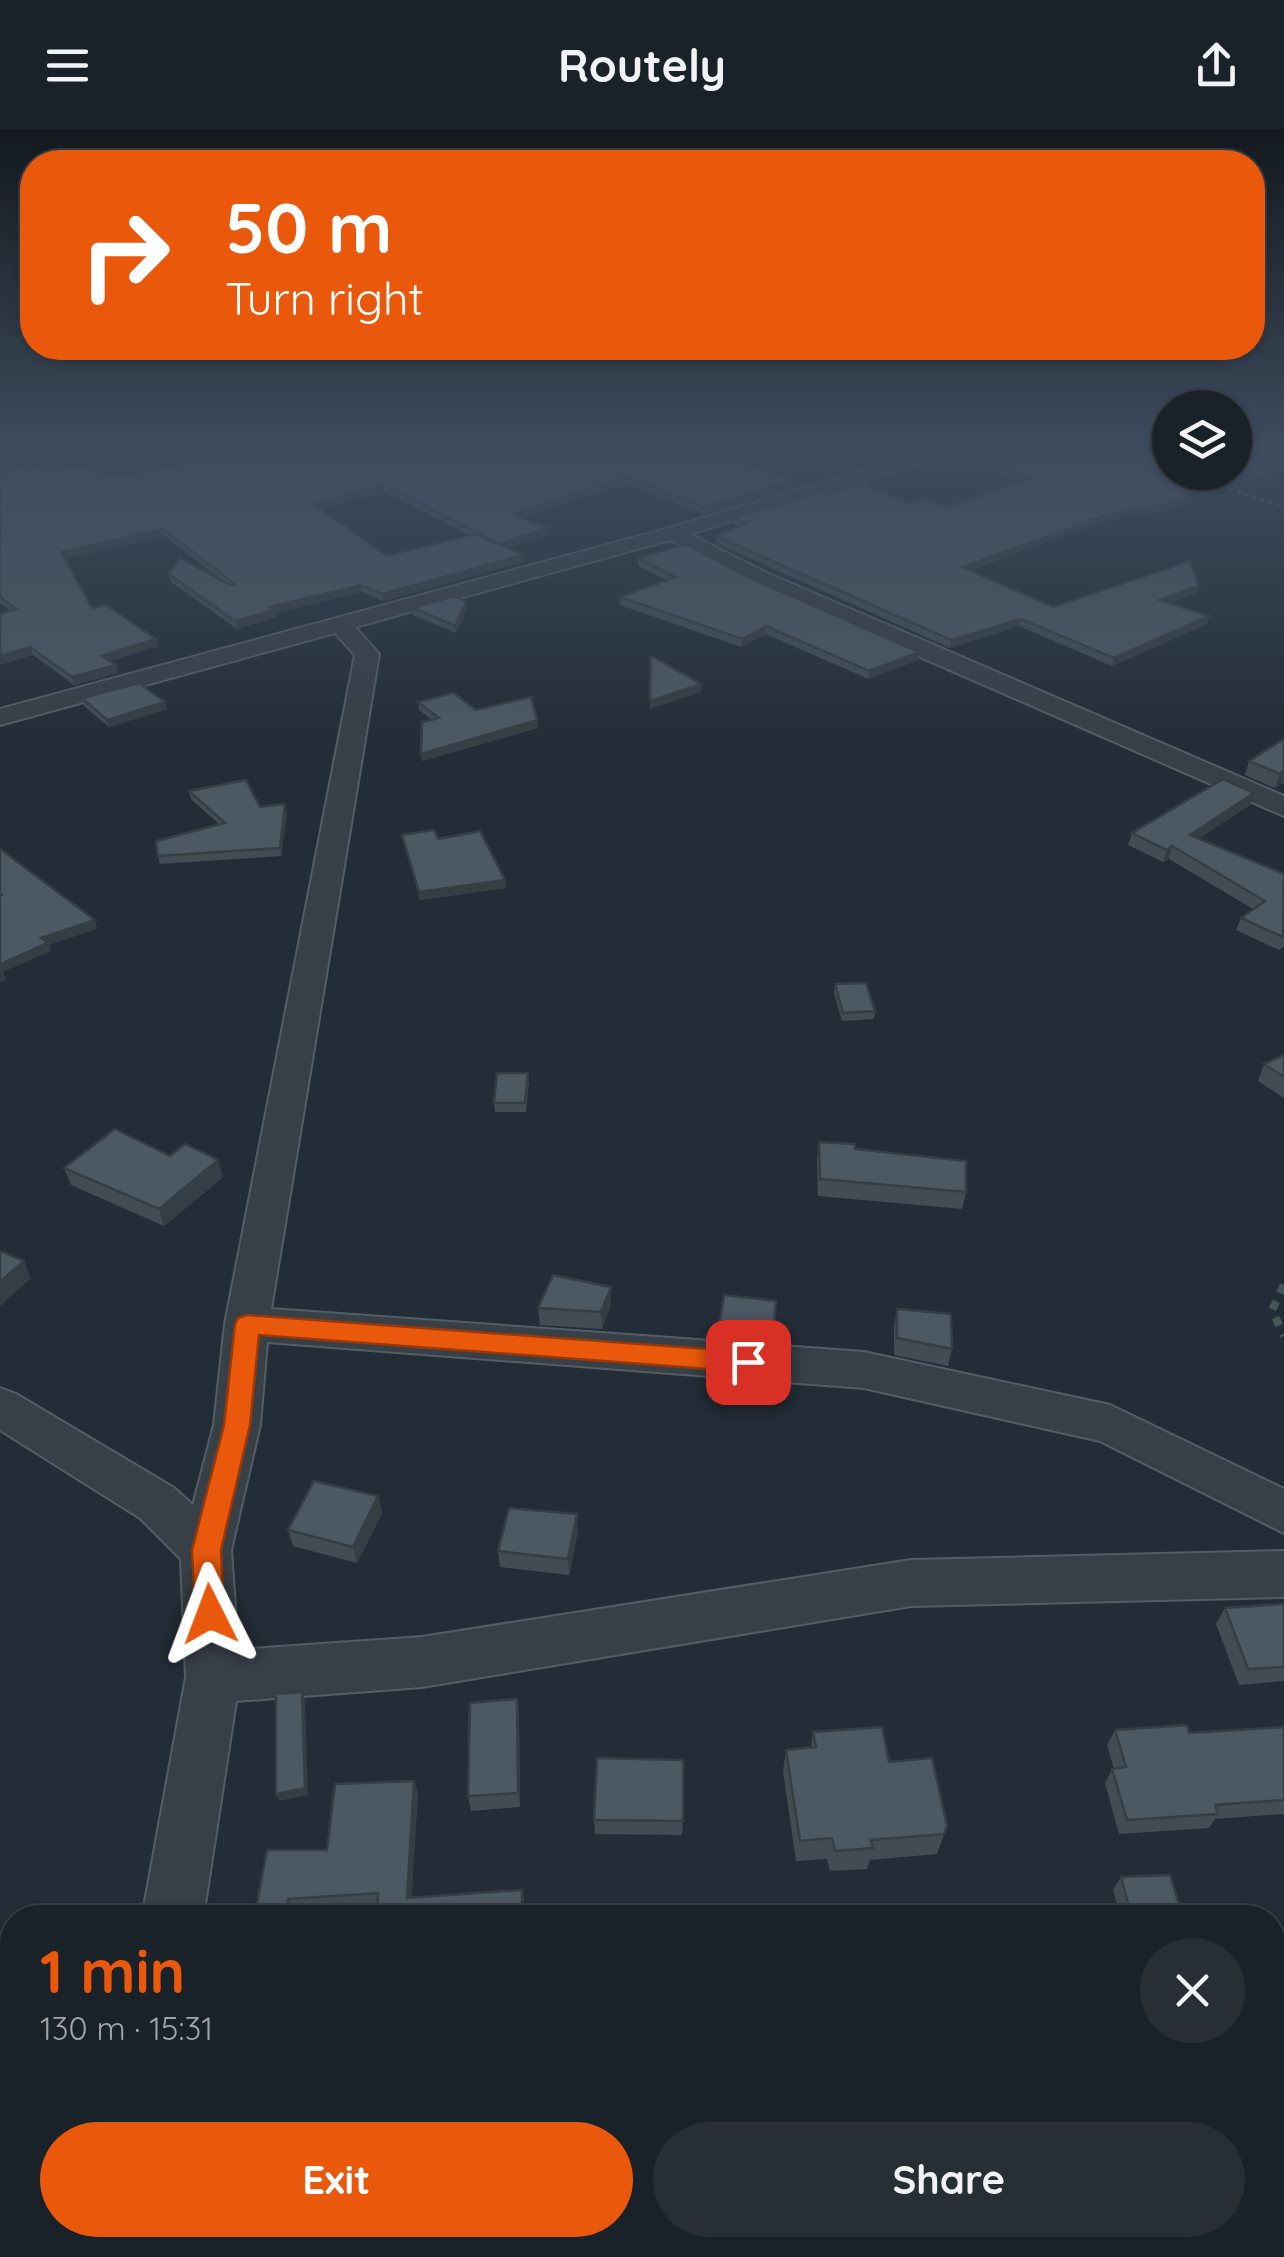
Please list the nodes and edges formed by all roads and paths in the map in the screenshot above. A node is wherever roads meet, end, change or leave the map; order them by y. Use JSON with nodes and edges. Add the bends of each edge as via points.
{"nodes":[{"id":1,"x":622,"y":546,"type":"edge"},
{"id":2,"x":698,"y":546,"type":"edge"},
{"id":3,"x":338,"y":622,"type":"junction"},
{"id":4,"x":0,"y":717,"type":"edge"},
{"id":5,"x":1284,"y":808,"type":"edge"},
{"id":6,"x":1284,"y":1285,"type":"edge"},
{"id":7,"x":247,"y":1324,"type":"junction"},
{"id":8,"x":1284,"y":1336,"type":"edge"},
{"id":9,"x":0,"y":1408,"type":"edge"},
{"id":10,"x":1284,"y":1512,"type":"edge"},
{"id":11,"x":206,"y":1550,"type":"junction"},
{"id":12,"x":1284,"y":1574,"type":"edge"},
{"id":13,"x":212,"y":1677,"type":"junction"},
{"id":14,"x":174,"y":1905,"type":"edge"}],
"edges":[{"from":1,"to":3,"type":"street"},
{"from":2,"to":5,"type":"street"},
{"from":3,"to":4,"type":"street"},
{"from":3,"to":7,"type":"street","via":[[367,654]]},
{"from":6,"to":8,"type":"path","via":[[1272,1310]]},
{"from":7,"to":10,"type":"street","via":[[864,1370],[1110,1424]]},
{"from":7,"to":11,"type":"street","via":[[237,1425]]},
{"from":9,"to":11,"type":"street","via":[[157,1503]]},
{"from":11,"to":13,"type":"street"},
{"from":12,"to":13,"type":"street","via":[[911,1583],[422,1662]]},
{"from":13,"to":14,"type":"street"}]}
